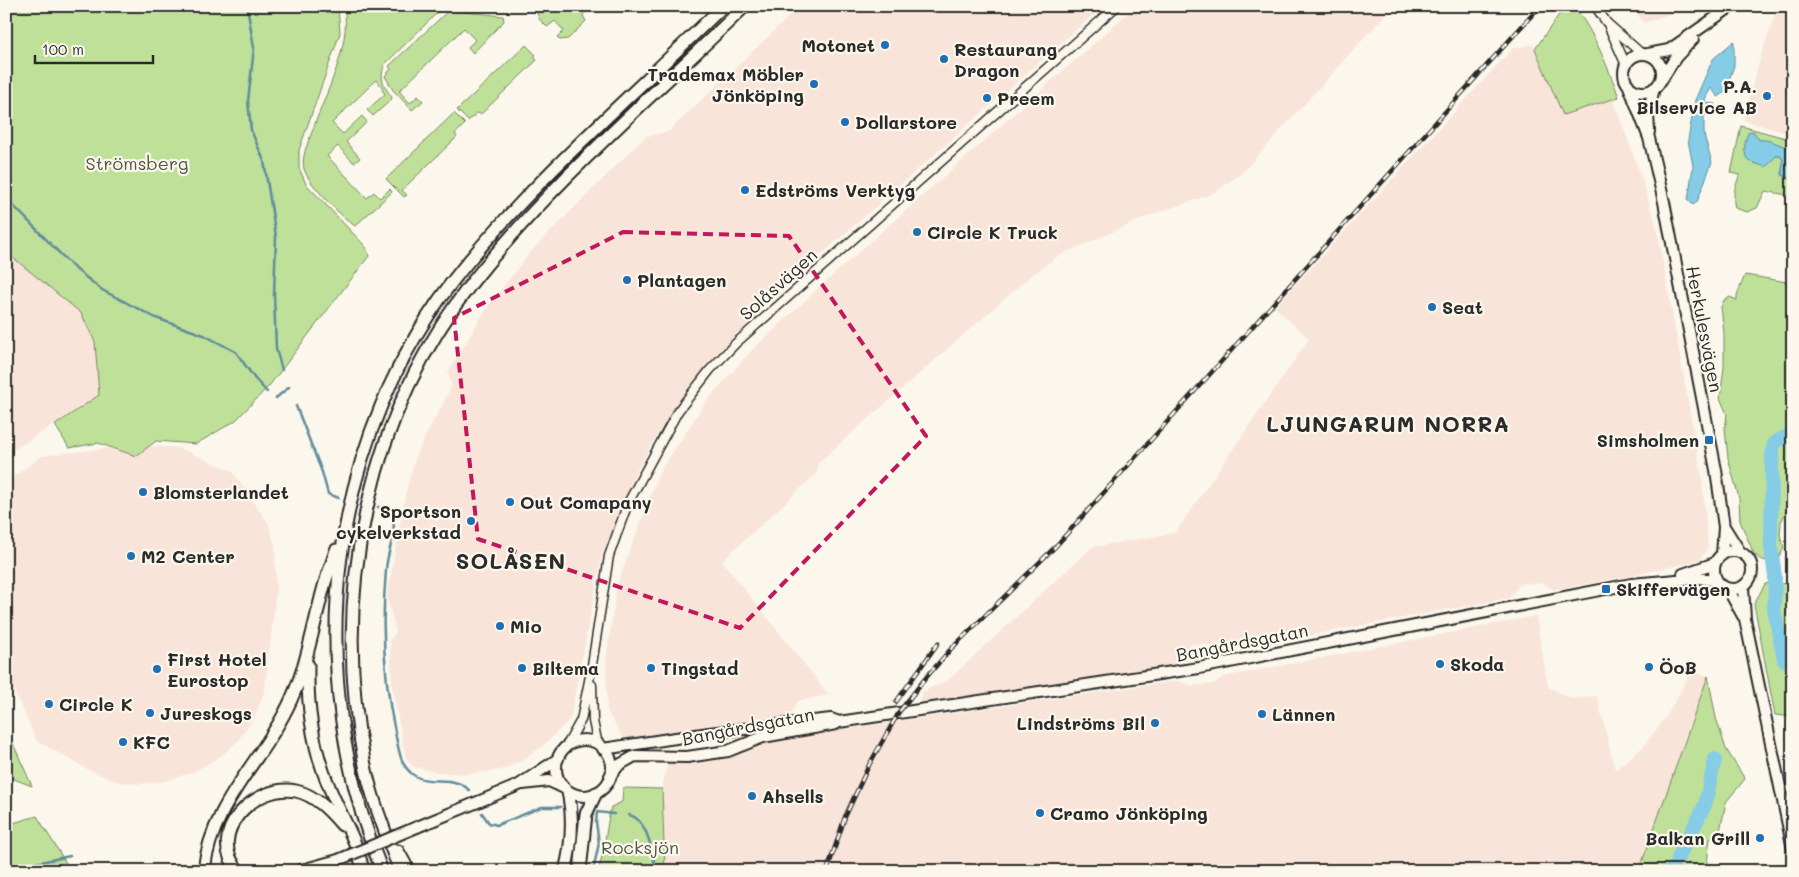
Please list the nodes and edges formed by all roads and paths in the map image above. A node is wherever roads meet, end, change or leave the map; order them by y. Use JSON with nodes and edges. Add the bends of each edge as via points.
{"nodes":[{"id":1,"x":723,"y":6,"type":"edge"},
{"id":2,"x":745,"y":6,"type":"edge"},
{"id":3,"x":1117,"y":6,"type":"edge"},
{"id":4,"x":1595,"y":6,"type":"edge"},
{"id":5,"x":1728,"y":9,"type":"edge"},
{"id":6,"x":1607,"y":23,"type":"junction"},
{"id":7,"x":1645,"y":54,"type":"junction"},
{"id":8,"x":1626,"y":65,"type":"junction"},
{"id":9,"x":1662,"y":79,"type":"junction"},
{"id":10,"x":1628,"y":84,"type":"junction"},
{"id":11,"x":1654,"y":88,"type":"junction"},
{"id":12,"x":1649,"y":138,"type":"junction"},
{"id":13,"x":1724,"y":527,"type":"junction"},
{"id":14,"x":344,"y":529,"type":"junction"},
{"id":15,"x":1740,"y":552,"type":"junction"},
{"id":16,"x":1722,"y":554,"type":"junction"},
{"id":17,"x":1715,"y":563,"type":"junction"},
{"id":18,"x":1717,"y":581,"type":"junction"},
{"id":19,"x":1648,"y":582,"type":"junction"},
{"id":20,"x":1743,"y":587,"type":"junction"},
{"id":21,"x":1728,"y":589,"type":"junction"},
{"id":22,"x":1745,"y":619,"type":"junction"},
{"id":23,"x":308,"y":654,"type":"junction"},
{"id":24,"x":591,"y":671,"type":"junction"},
{"id":25,"x":839,"y":722,"type":"junction"},
{"id":26,"x":566,"y":747,"type":"junction"},
{"id":27,"x":601,"y":747,"type":"junction"},
{"id":28,"x":558,"y":759,"type":"junction"},
{"id":29,"x":610,"y":776,"type":"junction"},
{"id":30,"x":519,"y":784,"type":"junction"},
{"id":31,"x":566,"y":790,"type":"junction"},
{"id":32,"x":596,"y":793,"type":"junction"},
{"id":33,"x":382,"y":823,"type":"junction"},
{"id":34,"x":348,"y":831,"type":"junction"},
{"id":35,"x":1793,"y":848,"type":"edge"},
{"id":36,"x":335,"y":861,"type":"junction"},
{"id":37,"x":204,"y":871,"type":"edge"},
{"id":38,"x":239,"y":871,"type":"edge"},
{"id":39,"x":298,"y":871,"type":"edge"},
{"id":40,"x":316,"y":871,"type":"edge"},
{"id":41,"x":363,"y":871,"type":"edge"},
{"id":42,"x":382,"y":871,"type":"edge"},
{"id":43,"x":400,"y":871,"type":"edge"},
{"id":44,"x":410,"y":871,"type":"edge"},
{"id":45,"x":565,"y":871,"type":"edge"},
{"id":46,"x":580,"y":871,"type":"edge"}],
"edges":[{"from":1,"to":14,"type":"highway","via":[[562,160],[462,270],[406,355],[384,400],[368,439]]},
{"from":2,"to":33,"type":"highway","via":[[573,172],[498,251],[444,322],[399,407],[368,497],[357,552],[351,612],[355,706],[364,762]]},
{"from":3,"to":24,"type":"street","name":"Solåsvägen","via":[[761,320],[710,370],[678,411],[628,503],[608,556]]},
{"from":4,"to":6,"type":"street"},
{"from":5,"to":7,"type":"main road","via":[[1669,50]]},
{"from":5,"to":9,"type":"main road","via":[[1686,45]]},
{"from":6,"to":7,"type":"street"},
{"from":6,"to":8,"type":"street"},
{"from":7,"to":8,"type":"main road","via":[[1633,57]]},
{"from":7,"to":9,"type":"main road","via":[[1654,56],[1662,66]]},
{"from":8,"to":10,"type":"main road","via":[[1624,75]]},
{"from":9,"to":11,"type":"main road"},
{"from":10,"to":11,"type":"main road","via":[[1638,91]]},
{"from":10,"to":12,"type":"main road","name":"Herkulesvägen"},
{"from":11,"to":12,"type":"main road","name":"Herkulesvägen","via":[[1648,114]]},
{"from":12,"to":13,"type":"main road","name":"Herkulesvägen","via":[[1716,470]]},
{"from":13,"to":15,"type":"main road","name":"Herkulesvägen"},
{"from":13,"to":16,"type":"main road","name":"Herkulesvägen"},
{"from":14,"to":23,"type":"highway","via":[[323,588]]},
{"from":14,"to":42,"type":"highway","via":[[335,615],[334,652],[339,710],[353,787]]},
{"from":15,"to":16,"type":"main road"},
{"from":15,"to":20,"type":"main road","via":[[1747,557],[1752,569]]},
{"from":16,"to":17,"type":"main road"},
{"from":17,"to":18,"type":"main road"},
{"from":17,"to":19,"type":"main road","name":"Bangårdsgatan","via":[[1697,571]]},
{"from":18,"to":19,"type":"main road","name":"Bangårdsgatan","via":[[1699,578]]},
{"from":18,"to":21,"type":"main road"},
{"from":19,"to":25,"type":"main road","name":"Bangårdsgatan","via":[[1199,668]]},
{"from":20,"to":21,"type":"main road"},
{"from":20,"to":22,"type":"main road"},
{"from":21,"to":22,"type":"main road"},
{"from":22,"to":35,"type":"main road"},
{"from":23,"to":34,"type":"highway","via":[[308,697],[314,744]]},
{"from":23,"to":37,"type":"highway","via":[[275,732],[217,819]]},
{"from":24,"to":26,"type":"street","name":"Solåsvägen","via":[[581,720]]},
{"from":24,"to":27,"type":"street","name":"Solåsvägen","via":[[593,721]]},
{"from":25,"to":27,"type":"main road","name":"Bangårdsgatan","via":[[831,719]]},
{"from":25,"to":29,"type":"main road","name":"Bangårdsgatan","via":[[832,726],[763,737],[728,751],[686,757],[635,756],[618,766]]},
{"from":26,"to":27,"type":"main road","via":[[582,741]]},
{"from":26,"to":28,"type":"main road"},
{"from":27,"to":29,"type":"main road","via":[[611,762]]},
{"from":28,"to":30,"type":"main road"},
{"from":28,"to":31,"type":"main road","via":[[556,772]]},
{"from":29,"to":32,"type":"main road"},
{"from":30,"to":31,"type":"main road","via":[[548,781]]},
{"from":30,"to":36,"type":"main road","bridge":true},
{"from":31,"to":32,"type":"main road","via":[[582,796]]},
{"from":31,"to":45,"type":"highway","via":[[572,825]]},
{"from":32,"to":46,"type":"highway","via":[[586,814]]},
{"from":33,"to":43,"type":"highway"},
{"from":33,"to":44,"type":"highway"},
{"from":34,"to":38,"type":"highway","via":[[324,806],[307,795],[290,790],[270,792],[251,801],[232,825],[229,853]]},
{"from":34,"to":41,"type":"highway","via":[[360,854]]},
{"from":36,"to":39,"type":"main road"},
{"from":36,"to":40,"type":"main road"}]}
